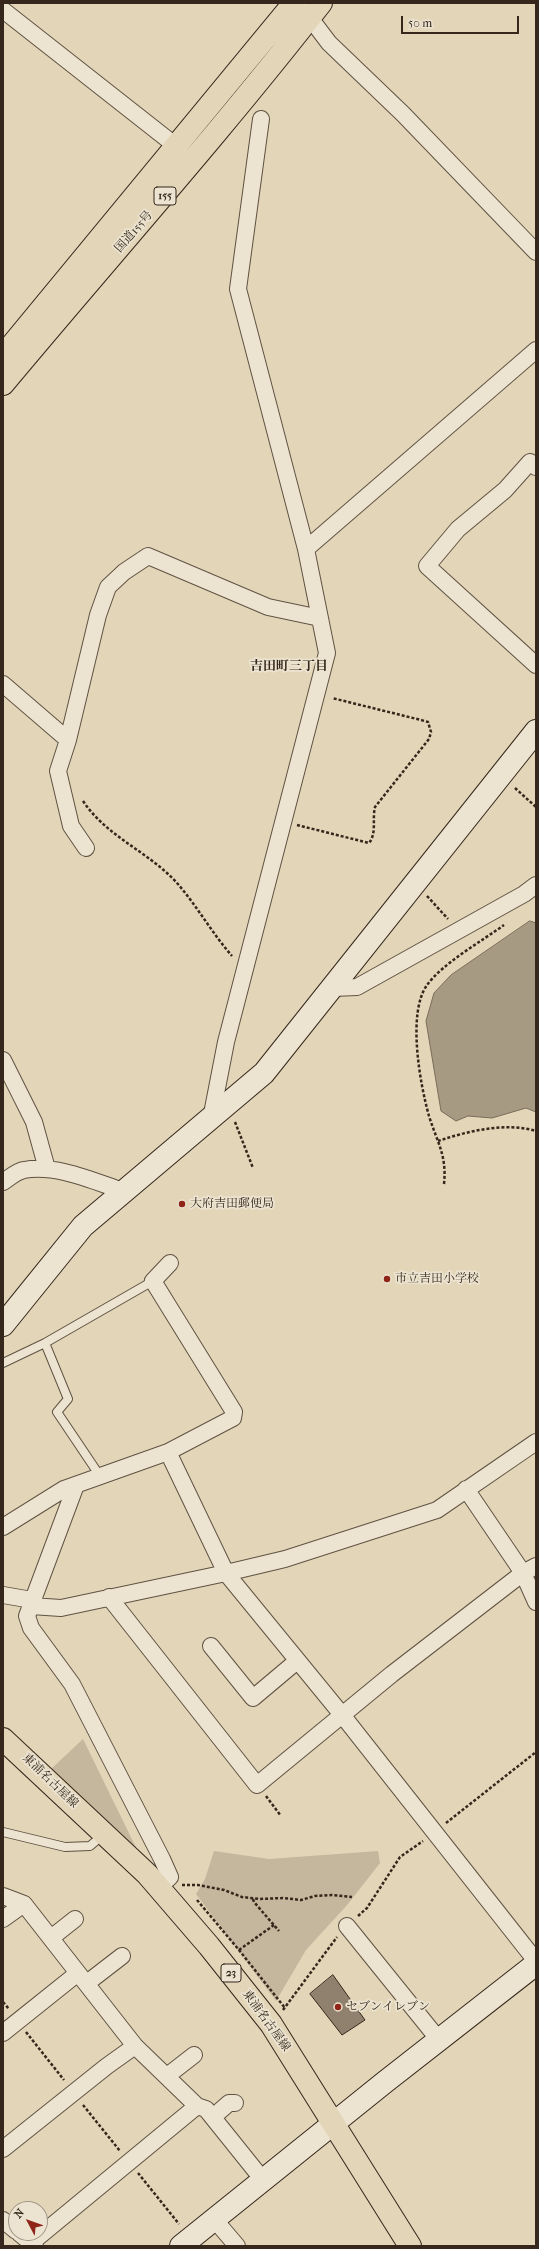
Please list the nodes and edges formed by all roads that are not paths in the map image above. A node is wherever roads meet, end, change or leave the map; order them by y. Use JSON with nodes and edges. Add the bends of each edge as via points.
{"nodes":[{"id":1,"x":294,"y":3,"type":"edge"},
{"id":2,"x":310,"y":8,"type":"edge"},
{"id":3,"x":3,"y":10,"type":"edge"},
{"id":4,"x":261,"y":119,"type":"dead end"},
{"id":5,"x":176,"y":146,"type":"junction"},
{"id":6,"x":536,"y":252,"type":"edge"},
{"id":7,"x":5,"y":349,"type":"edge"},
{"id":8,"x":536,"y":350,"type":"edge"},
{"id":9,"x":3,"y":384,"type":"edge"},
{"id":10,"x":536,"y":467,"type":"edge"},
{"id":11,"x":306,"y":549,"type":"junction"},
{"id":12,"x":320,"y":618,"type":"junction"},
{"id":13,"x":536,"y":665,"type":"edge"},
{"id":14,"x":3,"y":684,"type":"edge"},
{"id":15,"x":536,"y":731,"type":"edge"},
{"id":16,"x":68,"y":740,"type":"junction"},
{"id":17,"x":86,"y":848,"type":"dead end"},
{"id":18,"x":536,"y":885,"type":"edge"},
{"id":19,"x":333,"y":988,"type":"junction"},
{"id":20,"x":3,"y":1060,"type":"edge"},
{"id":21,"x":218,"y":1112,"type":"junction"},
{"id":22,"x":48,"y":1169,"type":"junction"},
{"id":23,"x":3,"y":1182,"type":"edge"},
{"id":24,"x":123,"y":1191,"type":"junction"},
{"id":25,"x":170,"y":1263,"type":"dead end"},
{"id":26,"x":153,"y":1281,"type":"junction"},
{"id":27,"x":3,"y":1325,"type":"edge"},
{"id":28,"x":46,"y":1344,"type":"junction"},
{"id":29,"x":3,"y":1363,"type":"edge"},
{"id":30,"x":536,"y":1442,"type":"edge"},
{"id":31,"x":168,"y":1452,"type":"junction"},
{"id":32,"x":100,"y":1476,"type":"junction"},
{"id":33,"x":76,"y":1485,"type":"junction"},
{"id":34,"x":466,"y":1489,"type":"junction"},
{"id":35,"x":3,"y":1527,"type":"edge"},
{"id":36,"x":530,"y":1570,"type":"edge"},
{"id":37,"x":226,"y":1573,"type":"junction"},
{"id":38,"x":3,"y":1595,"type":"edge"},
{"id":39,"x":109,"y":1597,"type":"junction"},
{"id":40,"x":536,"y":1602,"type":"edge"},
{"id":41,"x":31,"y":1603,"type":"junction"},
{"id":42,"x":211,"y":1646,"type":"dead end"},
{"id":43,"x":297,"y":1661,"type":"junction"},
{"id":44,"x":343,"y":1716,"type":"junction"},
{"id":45,"x":3,"y":1739,"type":"edge"},
{"id":46,"x":3,"y":1832,"type":"edge"},
{"id":47,"x":105,"y":1834,"type":"junction"},
{"id":48,"x":159,"y":1887,"type":"junction"},
{"id":49,"x":3,"y":1896,"type":"edge"},
{"id":50,"x":24,"y":1904,"type":"junction"},
{"id":51,"x":3,"y":1919,"type":"edge"},
{"id":52,"x":75,"y":1919,"type":"dead end"},
{"id":53,"x":347,"y":1926,"type":"road end"},
{"id":54,"x":51,"y":1938,"type":"junction"},
{"id":55,"x":122,"y":1956,"type":"dead end"},
{"id":56,"x":536,"y":1961,"type":"edge"},
{"id":57,"x":536,"y":1964,"type":"edge"},
{"id":58,"x":82,"y":1978,"type":"junction"},
{"id":59,"x":3,"y":2033,"type":"edge"},
{"id":60,"x":439,"y":2040,"type":"junction"},
{"id":61,"x":135,"y":2046,"type":"junction"},
{"id":62,"x":194,"y":2055,"type":"dead end"},
{"id":63,"x":167,"y":2076,"type":"junction"},
{"id":64,"x":235,"y":2103,"type":"dead end"},
{"id":65,"x":197,"y":2106,"type":"junction"},
{"id":66,"x":213,"y":2117,"type":"junction"},
{"id":67,"x":335,"y":2124,"type":"junction"},
{"id":68,"x":3,"y":2149,"type":"edge"},
{"id":69,"x":262,"y":2180,"type":"junction"},
{"id":70,"x":214,"y":2219,"type":"junction"},
{"id":71,"x":48,"y":2225,"type":"edge"},
{"id":72,"x":186,"y":2242,"type":"edge"},
{"id":73,"x":237,"y":2246,"type":"edge"},
{"id":74,"x":410,"y":2246,"type":"edge"}],
"edges":[{"from":1,"to":5,"type":"main road","name":"国道155号","number":"155"},
{"from":2,"to":6,"type":"street","via":[[329,43],[403,114]]},
{"from":2,"to":9,"type":"main road","name":"国道155号","number":"155","via":[[265,75]]},
{"from":3,"to":5,"type":"street"},
{"from":4,"to":11,"type":"street","via":[[238,289]]},
{"from":5,"to":7,"type":"main road","name":"国道155号","number":"155"},
{"from":8,"to":11,"type":"street"},
{"from":10,"to":13,"type":"street","via":[[530,462],[505,490],[458,529],[427,566]]},
{"from":11,"to":12,"type":"street"},
{"from":12,"to":16,"type":"street","via":[[268,607],[148,556],[124,572],[108,587],[98,614]]},
{"from":12,"to":21,"type":"street","via":[[327,652],[226,1042]]},
{"from":14,"to":16,"type":"street"},
{"from":15,"to":19,"type":"street"},
{"from":16,"to":17,"type":"street","via":[[58,771],[71,826]]},
{"from":18,"to":19,"type":"street","via":[[357,987]]},
{"from":19,"to":21,"type":"street","via":[[264,1073]]},
{"from":20,"to":22,"type":"street","via":[[34,1122]]},
{"from":21,"to":24,"type":"street"},
{"from":22,"to":23,"type":"street","via":[[23,1170]]},
{"from":22,"to":24,"type":"street"},
{"from":24,"to":27,"type":"street","via":[[83,1226]]},
{"from":25,"to":26,"type":"street"},
{"from":26,"to":28,"type":"lane"},
{"from":26,"to":31,"type":"street","via":[[234,1412],[233,1418]]},
{"from":28,"to":29,"type":"lane"},
{"from":28,"to":32,"type":"lane","via":[[68,1399],[57,1412]]},
{"from":30,"to":34,"type":"street"},
{"from":31,"to":32,"type":"street"},
{"from":31,"to":37,"type":"street"},
{"from":32,"to":33,"type":"street"},
{"from":33,"to":35,"type":"street","via":[[64,1489]]},
{"from":33,"to":41,"type":"street"},
{"from":34,"to":36,"type":"street"},
{"from":34,"to":37,"type":"street","via":[[437,1510],[285,1559]]},
{"from":36,"to":40,"type":"street"},
{"from":36,"to":44,"type":"street","via":[[392,1674]]},
{"from":37,"to":39,"type":"street"},
{"from":37,"to":43,"type":"street"},
{"from":38,"to":41,"type":"street"},
{"from":39,"to":41,"type":"street","via":[[61,1608]]},
{"from":39,"to":44,"type":"street","via":[[257,1785]]},
{"from":41,"to":48,"type":"street","via":[[27,1616],[31,1628],[72,1684],[162,1859],[170,1877]]},
{"from":42,"to":43,"type":"street","via":[[253,1698]]},
{"from":43,"to":44,"type":"street"},
{"from":44,"to":56,"type":"street"},
{"from":45,"to":47,"type":"main road","name":"東浦名古屋線","number":"23"},
{"from":46,"to":47,"type":"lane","via":[[65,1847],[90,1846]]},
{"from":47,"to":48,"type":"main road","name":"東浦名古屋線","number":"23"},
{"from":48,"to":67,"type":"main road","name":"東浦名古屋線","number":"23","via":[[271,2024]]},
{"from":49,"to":50,"type":"street"},
{"from":50,"to":51,"type":"street"},
{"from":50,"to":54,"type":"street"},
{"from":52,"to":54,"type":"street"},
{"from":53,"to":60,"type":"street"},
{"from":54,"to":58,"type":"street"},
{"from":55,"to":58,"type":"street"},
{"from":57,"to":60,"type":"street"},
{"from":58,"to":59,"type":"street"},
{"from":58,"to":61,"type":"street"},
{"from":60,"to":67,"type":"street"},
{"from":61,"to":63,"type":"street"},
{"from":61,"to":68,"type":"street"},
{"from":62,"to":63,"type":"street"},
{"from":63,"to":65,"type":"street"},
{"from":64,"to":66,"type":"street","via":[[229,2104]]},
{"from":65,"to":66,"type":"street","via":[[206,2109]]},
{"from":65,"to":71,"type":"street"},
{"from":66,"to":69,"type":"street"},
{"from":67,"to":69,"type":"street"},
{"from":67,"to":74,"type":"main road","name":"東浦名古屋線","number":"23"},
{"from":69,"to":70,"type":"street"},
{"from":70,"to":72,"type":"street"},
{"from":70,"to":73,"type":"street"}]}
